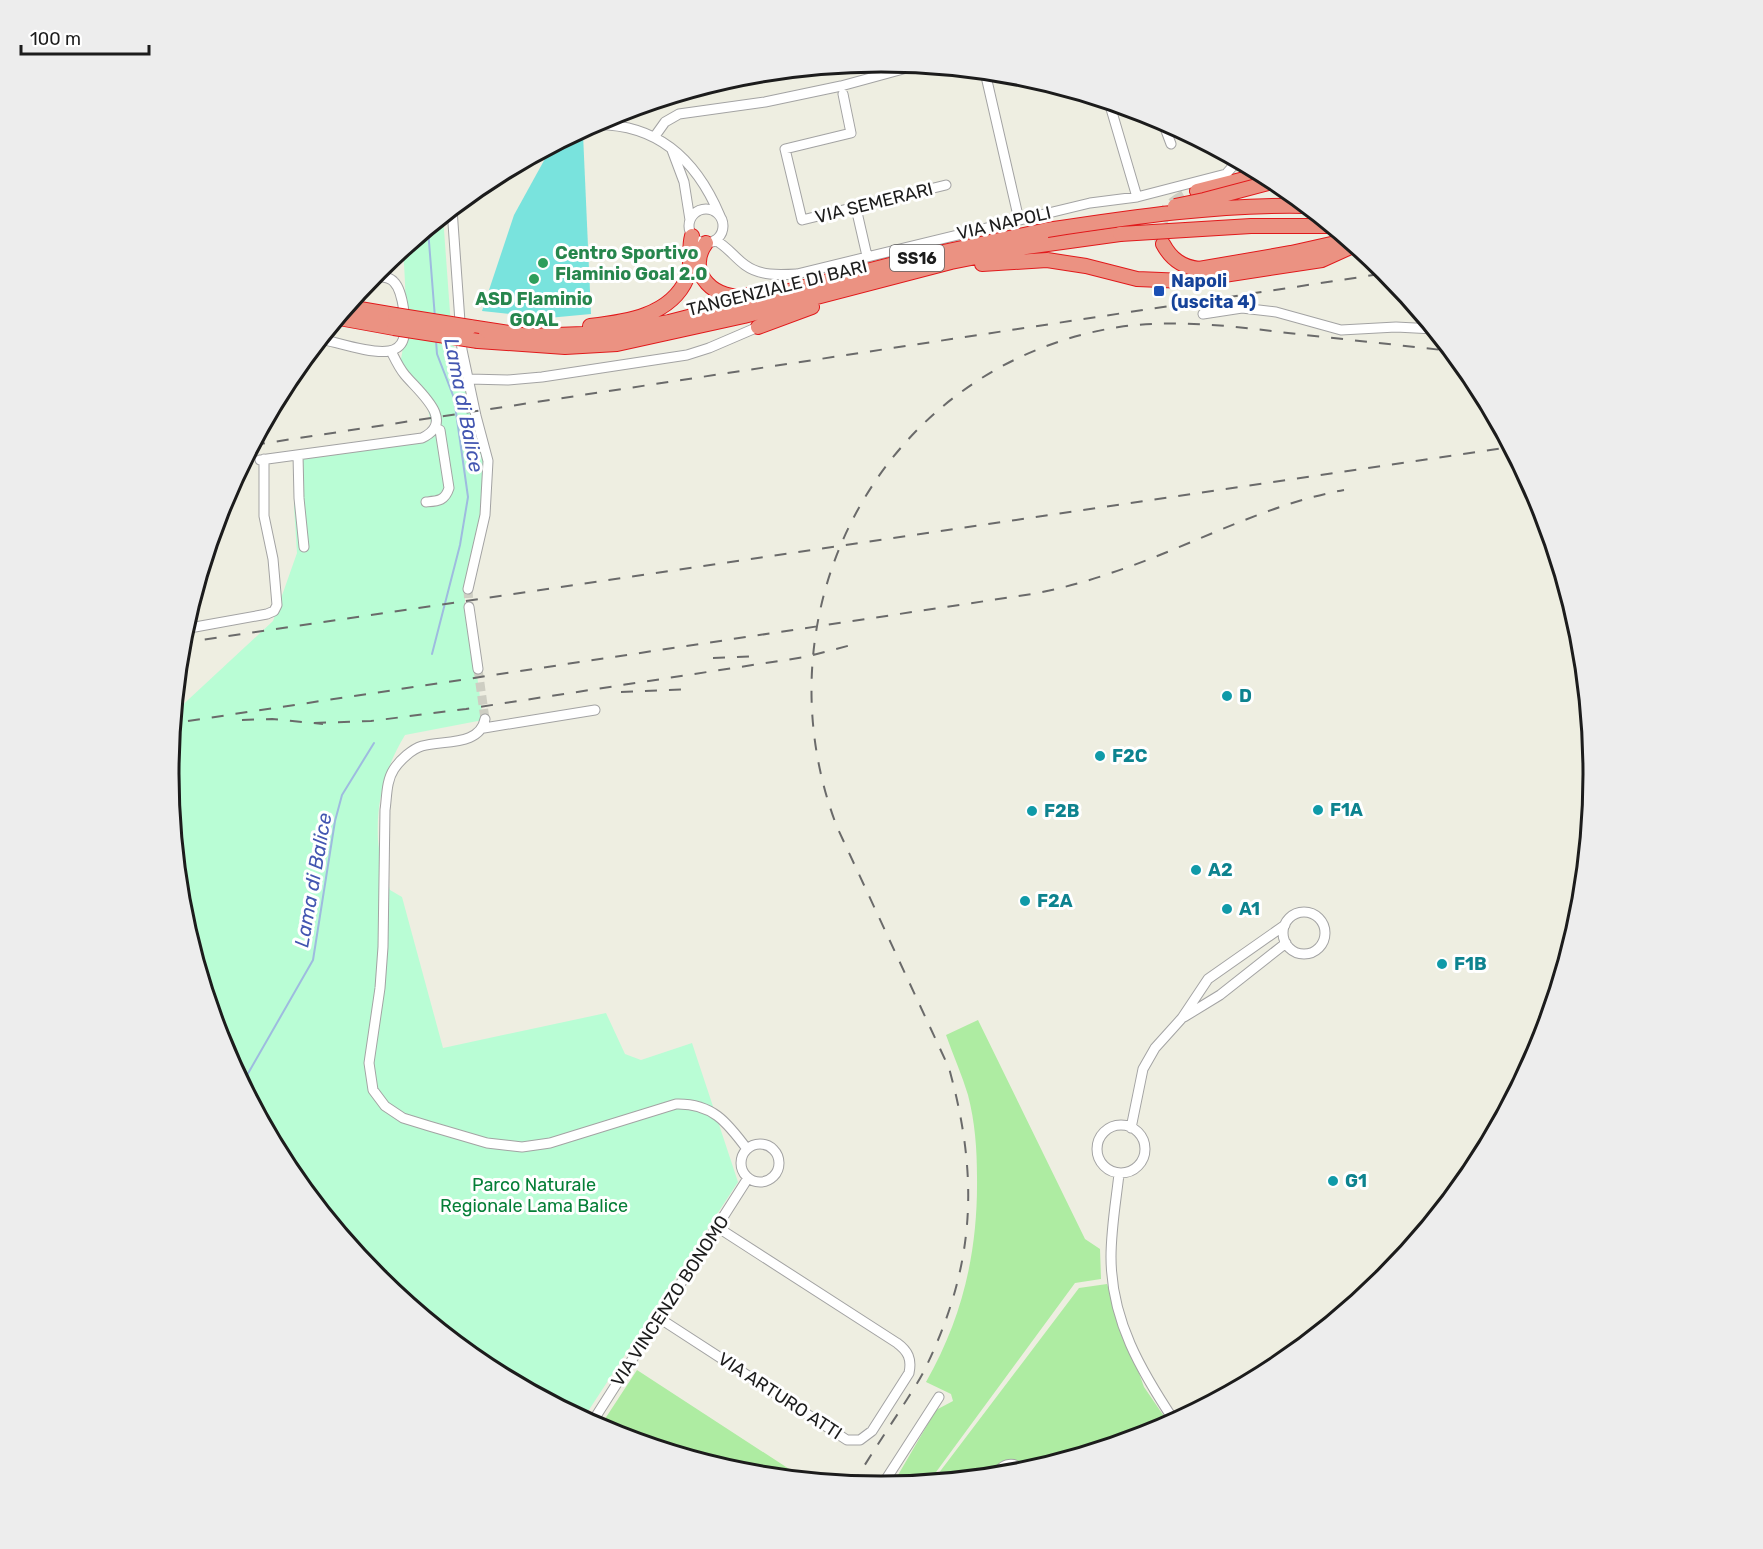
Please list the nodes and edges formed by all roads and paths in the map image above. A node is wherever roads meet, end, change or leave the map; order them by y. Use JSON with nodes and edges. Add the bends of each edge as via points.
{"nodes":[{"id":1,"x":891,"y":72,"type":"edge"},
{"id":2,"x":987,"y":80,"type":"edge"},
{"id":3,"x":843,"y":94,"type":"dead end"},
{"id":4,"x":1112,"y":111,"type":"edge"},
{"id":5,"x":610,"y":126,"type":"edge"},
{"id":6,"x":1167,"y":133,"type":"edge"},
{"id":7,"x":655,"y":136,"type":"junction"},
{"id":8,"x":1171,"y":144,"type":"dead end"},
{"id":9,"x":672,"y":150,"type":"junction"},
{"id":10,"x":1233,"y":166,"type":"edge"},
{"id":11,"x":1251,"y":177,"type":"edge"},
{"id":12,"x":1263,"y":184,"type":"edge"},
{"id":13,"x":946,"y":185,"type":"dead end"},
{"id":14,"x":1197,"y":191,"type":"tunnel mouth"},
{"id":15,"x":1137,"y":197,"type":"junction"},
{"id":16,"x":1294,"y":206,"type":"edge"},
{"id":17,"x":856,"y":208,"type":"junction"},
{"id":18,"x":720,"y":216,"type":"junction"},
{"id":19,"x":453,"y":218,"type":"edge"},
{"id":20,"x":690,"y":220,"type":"junction"},
{"id":21,"x":1019,"y":220,"type":"junction"},
{"id":22,"x":723,"y":226,"type":"junction"},
{"id":23,"x":1320,"y":226,"type":"edge"},
{"id":24,"x":1047,"y":230,"type":"junction"},
{"id":25,"x":692,"y":236,"type":"junction"},
{"id":26,"x":710,"y":241,"type":"junction"},
{"id":27,"x":1340,"y":242,"type":"edge"},
{"id":28,"x":1163,"y":244,"type":"dead end"},
{"id":29,"x":1348,"y":248,"type":"edge"},
{"id":30,"x":733,"y":253,"type":"junction"},
{"id":31,"x":867,"y":256,"type":"junction"},
{"id":32,"x":951,"y":262,"type":"junction"},
{"id":33,"x":867,"y":271,"type":"junction"},
{"id":34,"x":894,"y":276,"type":"junction"},
{"id":35,"x":386,"y":277,"type":"edge"},
{"id":36,"x":355,"y":309,"type":"edge"},
{"id":37,"x":1203,"y":314,"type":"dead end"},
{"id":38,"x":347,"y":318,"type":"edge"},
{"id":39,"x":394,"y":321,"type":"junction"},
{"id":40,"x":758,"y":327,"type":"joint"},
{"id":41,"x":1424,"y":328,"type":"edge"},
{"id":42,"x":550,"y":336,"type":"junction"},
{"id":43,"x":329,"y":341,"type":"edge"},
{"id":44,"x":392,"y":351,"type":"junction"},
{"id":45,"x":468,"y":379,"type":"junction"},
{"id":46,"x":435,"y":428,"type":"junction"},
{"id":47,"x":298,"y":455,"type":"junction"},
{"id":48,"x":426,"y":502,"type":"dead end"},
{"id":49,"x":304,"y":547,"type":"dead end"},
{"id":50,"x":468,"y":589,"type":"tunnel mouth"},
{"id":51,"x":469,"y":607,"type":"tunnel mouth"},
{"id":52,"x":194,"y":627,"type":"edge"},
{"id":53,"x":478,"y":669,"type":"tunnel mouth"},
{"id":54,"x":595,"y":710,"type":"dead end"},
{"id":55,"x":1285,"y":925,"type":"junction"},
{"id":56,"x":1286,"y":943,"type":"junction"},
{"id":57,"x":1182,"y":1018,"type":"junction"},
{"id":58,"x":1131,"y":1128,"type":"junction"},
{"id":59,"x":747,"y":1149,"type":"junction"},
{"id":60,"x":1119,"y":1174,"type":"junction"},
{"id":61,"x":748,"y":1178,"type":"junction"},
{"id":62,"x":717,"y":1227,"type":"junction"},
{"id":63,"x":659,"y":1318,"type":"junction"},
{"id":64,"x":939,"y":1397,"type":"dead end"},
{"id":65,"x":1170,"y":1415,"type":"edge"},
{"id":66,"x":596,"y":1416,"type":"edge"},
{"id":67,"x":888,"y":1477,"type":"edge"}],
"edges":[{"from":1,"to":7,"type":"street","via":[[765,102],[679,114],[665,122]]},
{"from":2,"to":21,"type":"street"},
{"from":3,"to":17,"type":"street","name":"VIA SEMERARI","via":[[851,133],[784,149],[802,220]]},
{"from":4,"to":15,"type":"street"},
{"from":5,"to":7,"type":"street"},
{"from":6,"to":8,"type":"street"},
{"from":7,"to":9,"type":"street"},
{"from":9,"to":18,"type":"street","via":[[696,171]]},
{"from":9,"to":20,"type":"street","via":[[684,182]]},
{"from":10,"to":15,"type":"street","name":"VIA NAPOLI","via":[[1226,174]]},
{"from":11,"to":14,"type":"highway"},
{"from":12,"to":24,"type":"highway","bridge":true,"via":[[1204,200]]},
{"from":13,"to":17,"type":"street","name":"VIA SEMERARI"},
{"from":15,"to":21,"type":"street","name":"VIA NAPOLI","via":[[1090,203]]},
{"from":16,"to":24,"type":"highway","name":"TANGENZIALE DI BARI","number":"SS16","bridge":true,"via":[[1119,219]]},
{"from":17,"to":31,"type":"street"},
{"from":18,"to":20,"type":"street","via":[[701,209]]},
{"from":18,"to":22,"type":"street"},
{"from":19,"to":45,"type":"street","via":[[462,350]]},
{"from":20,"to":25,"type":"street"},
{"from":21,"to":31,"type":"street","name":"VIA NAPOLI"},
{"from":22,"to":26,"type":"street","via":[[722,232]]},
{"from":22,"to":30,"type":"street"},
{"from":23,"to":32,"type":"highway","name":"TANGENZIALE DI BARI","number":"SS16","bridge":true,"via":[[1120,234]]},
{"from":24,"to":33,"type":"highway","name":"TANGENZIALE DI BARI","number":"SS16"},
{"from":25,"to":26,"type":"street","via":[[700,242]]},
{"from":25,"to":42,"type":"highway","via":[[687,278],[659,309],[621,323],[585,326]]},
{"from":26,"to":30,"type":"street","name":"VIA NAPOLI"},
{"from":26,"to":33,"type":"highway","via":[[700,250],[699,268],[709,286],[724,296],[737,298],[843,271]]},
{"from":27,"to":28,"type":"highway","via":[[1199,268],[1173,259]]},
{"from":29,"to":32,"type":"highway","via":[[1312,262],[1185,281],[1137,279],[1047,260],[970,265]]},
{"from":30,"to":31,"type":"street","name":"VIA NAPOLI","via":[[745,265],[777,275],[797,274]]},
{"from":32,"to":34,"type":"highway","name":"TANGENZIALE DI BARI","number":"SS16"},
{"from":33,"to":42,"type":"highway","name":"TANGENZIALE DI BARI","number":"SS16","via":[[669,322],[611,333]]},
{"from":34,"to":39,"type":"highway","name":"TANGENZIALE DI BARI","number":"SS16","bridge":true,"via":[[641,340],[589,347],[478,341]]},
{"from":34,"to":40,"type":"highway","via":[[848,297]]},
{"from":35,"to":44,"type":"street","via":[[399,290],[405,325],[403,341]]},
{"from":36,"to":39,"type":"highway","name":"TANGENZIALE DI BARI","number":"SS16"},
{"from":37,"to":41,"type":"street","via":[[1242,308],[1276,312],[1341,330]]},
{"from":38,"to":39,"type":"highway","name":"TANGENZIALE DI BARI","number":"SS16"},
{"from":39,"to":42,"type":"highway","name":"TANGENZIALE DI BARI","number":"SS16","bridge":true},
{"from":40,"to":45,"type":"street","via":[[687,355],[542,377]]},
{"from":43,"to":44,"type":"street"},
{"from":44,"to":46,"type":"street","via":[[405,375],[431,404]]},
{"from":45,"to":50,"type":"street","via":[[488,461],[485,515]]},
{"from":46,"to":47,"type":"street","via":[[422,438]]},
{"from":46,"to":48,"type":"street","via":[[442,436],[450,488],[447,496]]},
{"from":47,"to":49,"type":"street"},
{"from":47,"to":52,"type":"street","via":[[262,459],[264,516],[277,606],[274,611]]},
{"from":51,"to":53,"type":"street"},
{"from":54,"to":59,"type":"street","via":[[485,723],[474,737],[421,746],[408,753],[393,770],[385,810],[381,978],[369,1063],[373,1090],[385,1106],[403,1118],[487,1143],[522,1147],[550,1143],[676,1104],[692,1103],[708,1108]]},
{"from":55,"to":56,"type":"street"},
{"from":55,"to":56,"type":"street","via":[[1292,916],[1305,913],[1317,918],[1325,932],[1322,944],[1308,954],[1297,953]]},
{"from":55,"to":57,"type":"street","via":[[1208,979]]},
{"from":56,"to":57,"type":"street","via":[[1220,995]]},
{"from":57,"to":58,"type":"street","via":[[1155,1048],[1143,1069]]},
{"from":58,"to":60,"type":"street","via":[[1144,1142],[1144,1155],[1132,1171]]},
{"from":58,"to":60,"type":"street","via":[[1123,1125],[1108,1129],[1098,1140],[1100,1163]]},
{"from":59,"to":61,"type":"street","via":[[741,1164]]},
{"from":59,"to":61,"type":"street","via":[[766,1145],[778,1159],[777,1172],[767,1181]]},
{"from":60,"to":65,"type":"street","via":[[1112,1282],[1123,1328],[1139,1366]]},
{"from":61,"to":62,"type":"street","name":"VIA VINCENZO BONOMO"},
{"from":62,"to":63,"type":"street","name":"VIA VINCENZO BONOMO"},
{"from":62,"to":63,"type":"street","name":"VIA ARTURO ATTI","via":[[904,1347],[909,1354],[909,1373],[866,1437],[847,1440]]},
{"from":63,"to":66,"type":"street","name":"VIA VINCENZO BONOMO"},
{"from":64,"to":67,"type":"street"}]}
